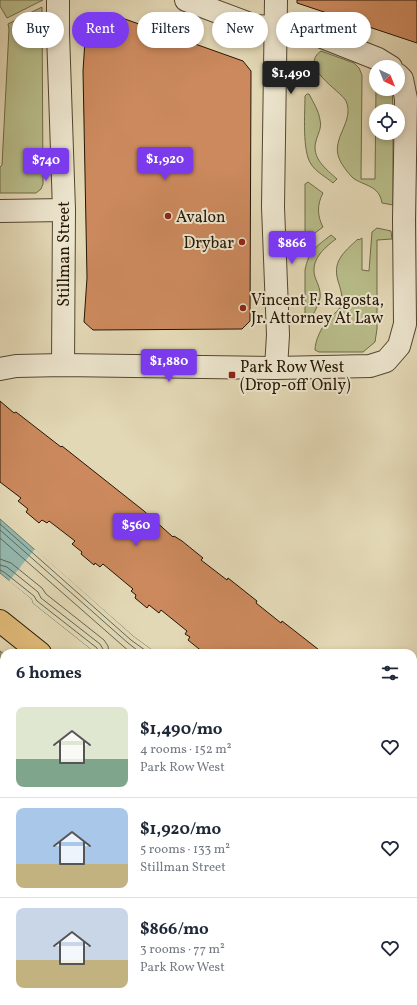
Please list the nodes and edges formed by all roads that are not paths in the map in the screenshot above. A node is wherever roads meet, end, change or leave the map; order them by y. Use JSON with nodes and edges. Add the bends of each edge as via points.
{"nodes":[{"id":1,"x":58,"y":0,"type":"edge"},
{"id":2,"x":186,"y":0,"type":"edge"},
{"id":3,"x":276,"y":0,"type":"edge"},
{"id":4,"x":275,"y":28,"type":"junction"},
{"id":5,"x":380,"y":60,"type":"edge"},
{"id":6,"x":405,"y":94,"type":"edge"},
{"id":7,"x":64,"y":210,"type":"junction"},
{"id":8,"x":0,"y":211,"type":"edge"},
{"id":9,"x":63,"y":365,"type":"junction"},
{"id":10,"x":276,"y":368,"type":"junction"},
{"id":11,"x":0,"y":369,"type":"edge"},
{"id":12,"x":0,"y":621,"type":"edge"},
{"id":13,"x":35,"y":649,"type":"edge"}],
"edges":[{"from":1,"to":7,"type":"street","name":"Stillman Street"},
{"from":2,"to":4,"type":"street","via":[[255,26]]},
{"from":3,"to":4,"type":"street"},
{"from":4,"to":5,"type":"street","via":[[302,29]]},
{"from":4,"to":10,"type":"street","via":[[273,207],[278,335]]},
{"from":6,"to":10,"type":"street","via":[[405,324],[399,346],[386,361],[370,366]]},
{"from":7,"to":8,"type":"street"},
{"from":7,"to":9,"type":"street","name":"Stillman Street"},
{"from":9,"to":10,"type":"street"},
{"from":9,"to":11,"type":"street"},
{"from":12,"to":13,"type":"main road"}]}
